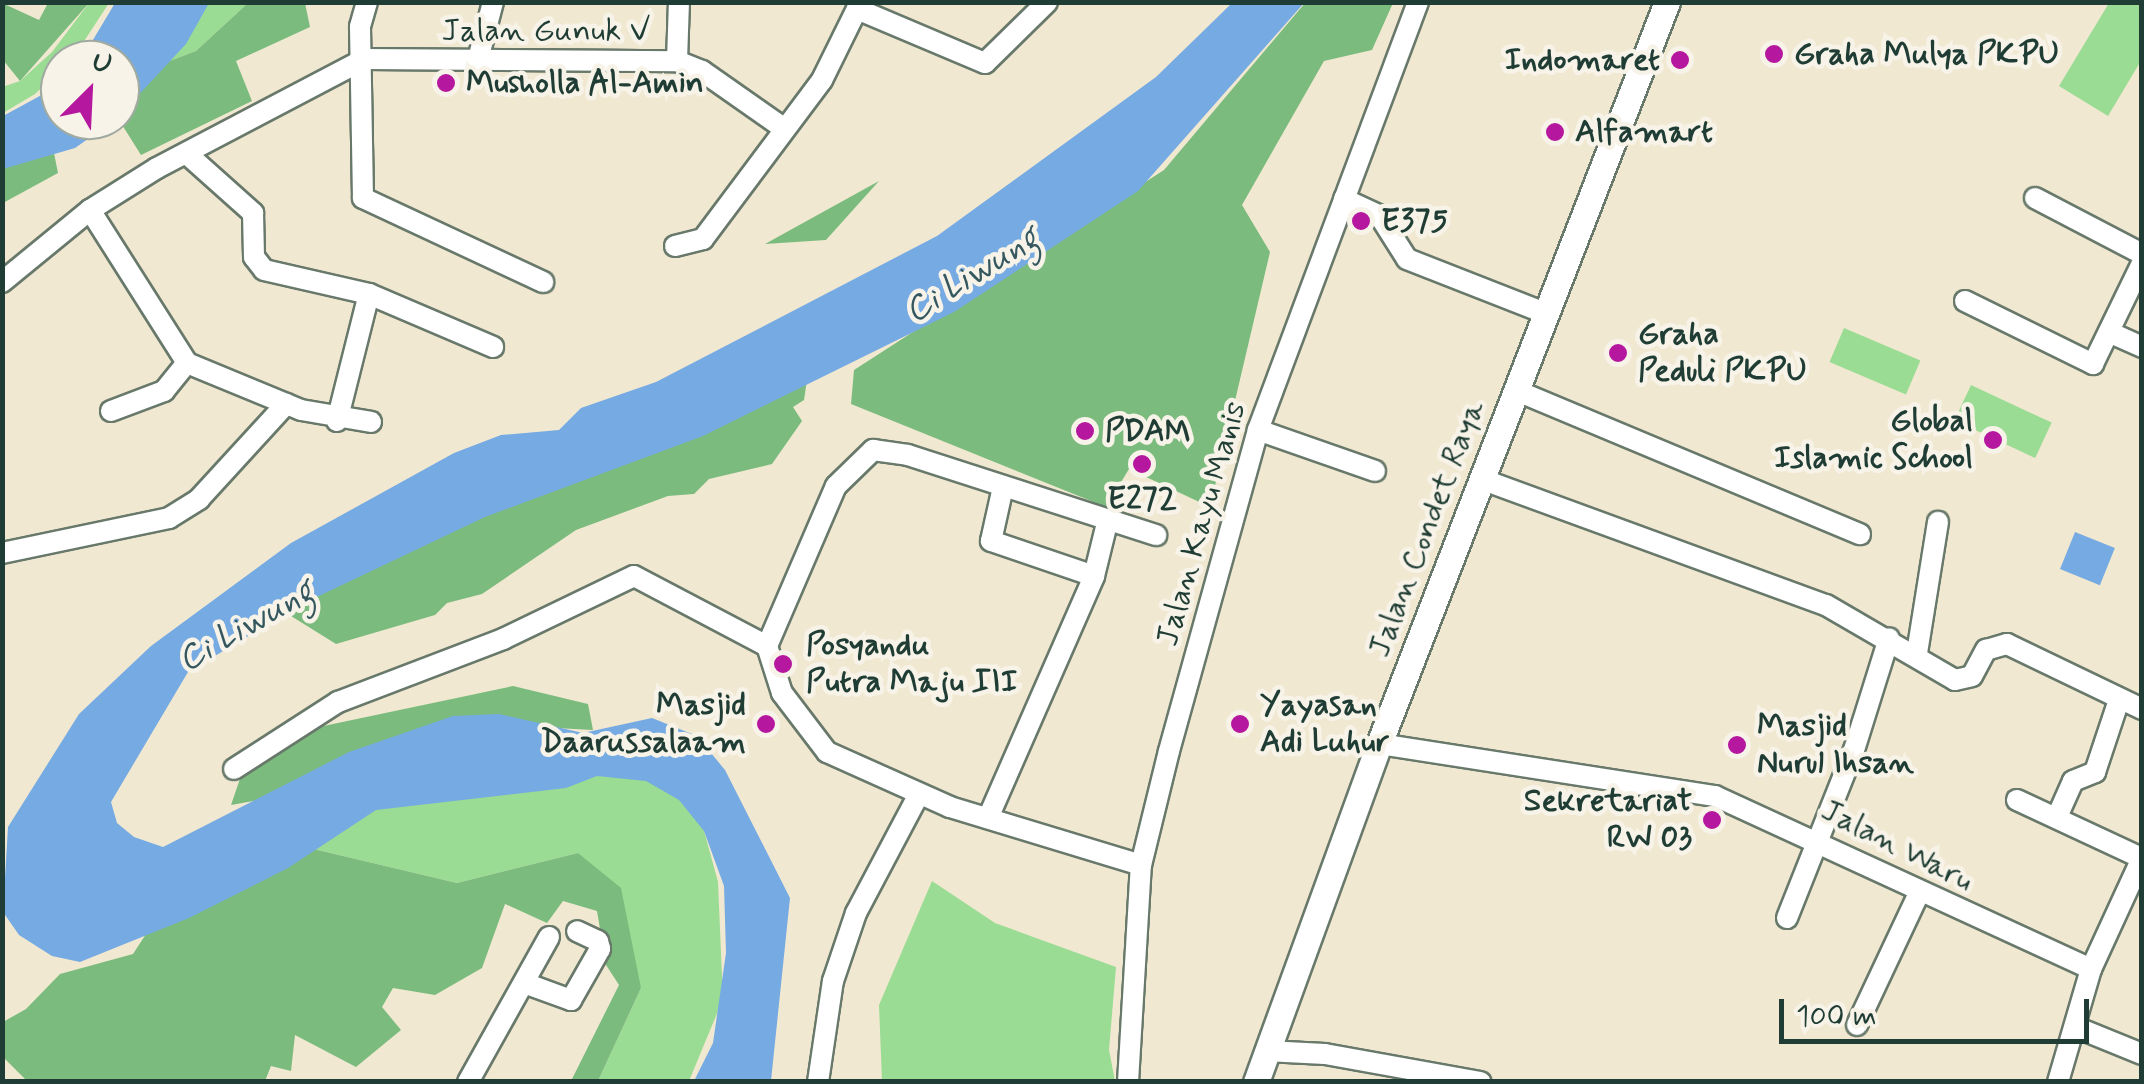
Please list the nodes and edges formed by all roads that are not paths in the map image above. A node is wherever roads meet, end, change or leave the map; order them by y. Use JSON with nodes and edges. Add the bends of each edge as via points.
{"nodes":[{"id":1,"x":367,"y":2,"type":"edge"},
{"id":2,"x":493,"y":2,"type":"edge"},
{"id":3,"x":679,"y":2,"type":"edge"},
{"id":4,"x":1418,"y":2,"type":"edge"},
{"id":5,"x":1667,"y":2,"type":"edge"},
{"id":6,"x":1042,"y":5,"type":"edge"},
{"id":7,"x":857,"y":6,"type":"edge"},
{"id":8,"x":365,"y":59,"type":"junction"},
{"id":9,"x":677,"y":61,"type":"junction"},
{"id":10,"x":477,"y":63,"type":"junction"},
{"id":11,"x":782,"y":128,"type":"junction"},
{"id":12,"x":187,"y":154,"type":"junction"},
{"id":13,"x":2035,"y":198,"type":"dead end"},
{"id":14,"x":1344,"y":200,"type":"junction"},
{"id":15,"x":90,"y":210,"type":"junction"},
{"id":16,"x":675,"y":246,"type":"dead end"},
{"id":17,"x":2142,"y":254,"type":"edge"},
{"id":18,"x":2142,"y":263,"type":"edge"},
{"id":19,"x":2,"y":282,"type":"edge"},
{"id":20,"x":543,"y":282,"type":"dead end"},
{"id":21,"x":369,"y":294,"type":"junction"},
{"id":22,"x":1965,"y":301,"type":"dead end"},
{"id":23,"x":1545,"y":313,"type":"junction"},
{"id":24,"x":2111,"y":333,"type":"junction"},
{"id":25,"x":492,"y":346,"type":"dead end"},
{"id":26,"x":2142,"y":347,"type":"edge"},
{"id":27,"x":187,"y":363,"type":"junction"},
{"id":28,"x":1515,"y":390,"type":"junction"},
{"id":29,"x":286,"y":404,"type":"junction"},
{"id":30,"x":111,"y":411,"type":"dead end"},
{"id":31,"x":338,"y":421,"type":"junction"},
{"id":32,"x":371,"y":422,"type":"dead end"},
{"id":33,"x":1258,"y":430,"type":"junction"},
{"id":34,"x":1375,"y":471,"type":"dead end"},
{"id":35,"x":1481,"y":480,"type":"junction"},
{"id":36,"x":1003,"y":487,"type":"junction"},
{"id":37,"x":1938,"y":522,"type":"dead end"},
{"id":38,"x":1107,"y":523,"type":"junction"},
{"id":39,"x":1860,"y":534,"type":"dead end"},
{"id":40,"x":1156,"y":535,"type":"dead end"},
{"id":41,"x":2,"y":553,"type":"edge"},
{"id":42,"x":1094,"y":576,"type":"junction"},
{"id":43,"x":1890,"y":638,"type":"junction"},
{"id":44,"x":768,"y":646,"type":"junction"},
{"id":45,"x":1917,"y":653,"type":"junction"},
{"id":46,"x":2119,"y":700,"type":"junction"},
{"id":47,"x":2142,"y":709,"type":"edge"},
{"id":48,"x":1378,"y":744,"type":"junction"},
{"id":49,"x":234,"y":768,"type":"dead end"},
{"id":50,"x":919,"y":794,"type":"junction"},
{"id":51,"x":2017,"y":800,"type":"dead end"},
{"id":52,"x":2057,"y":817,"type":"junction"},
{"id":53,"x":988,"y":818,"type":"junction"},
{"id":54,"x":1819,"y":840,"type":"junction"},
{"id":55,"x":2140,"y":857,"type":"edge"},
{"id":56,"x":1141,"y":865,"type":"junction"},
{"id":57,"x":1919,"y":893,"type":"junction"},
{"id":58,"x":1787,"y":918,"type":"dead end"},
{"id":59,"x":577,"y":930,"type":"dead end"},
{"id":60,"x":550,"y":937,"type":"dead end"},
{"id":61,"x":2091,"y":970,"type":"junction"},
{"id":62,"x":526,"y":984,"type":"junction"},
{"id":63,"x":1856,"y":1025,"type":"dead end"},
{"id":64,"x":2078,"y":1028,"type":"junction"},
{"id":65,"x":1268,"y":1044,"type":"junction"},
{"id":66,"x":2142,"y":1054,"type":"edge"},
{"id":67,"x":1454,"y":1080,"type":"edge"},
{"id":68,"x":468,"y":1082,"type":"edge"},
{"id":69,"x":818,"y":1082,"type":"edge"},
{"id":70,"x":1128,"y":1082,"type":"edge"},
{"id":71,"x":1256,"y":1082,"type":"edge"},
{"id":72,"x":1480,"y":1082,"type":"edge"},
{"id":73,"x":2058,"y":1082,"type":"edge"}],
"edges":[{"from":1,"to":8,"type":"street","via":[[360,26]]},
{"from":2,"to":10,"type":"street"},
{"from":3,"to":9,"type":"street"},
{"from":4,"to":14,"type":"street","name":"Jalan Kayu Manis"},
{"from":5,"to":23,"type":"street","name":"Jalan Condet Raya"},
{"from":6,"to":7,"type":"street","via":[[985,63]]},
{"from":7,"to":11,"type":"street","via":[[822,80]]},
{"from":8,"to":10,"type":"street","name":"Jalan Gunuk V"},
{"from":8,"to":12,"type":"street"},
{"from":8,"to":20,"type":"street","via":[[363,198]]},
{"from":9,"to":10,"type":"street","name":"Jalan Gunuk V"},
{"from":9,"to":11,"type":"street","name":"Jalan Gunuk V","via":[[702,70]]},
{"from":11,"to":16,"type":"street","via":[[703,239]]},
{"from":12,"to":15,"type":"street"},
{"from":12,"to":21,"type":"street","via":[[253,213],[254,257],[264,270]]},
{"from":13,"to":17,"type":"street"},
{"from":14,"to":23,"type":"street","via":[[1378,215],[1407,259]]},
{"from":14,"to":33,"type":"street","name":"Jalan Kayu Manis"},
{"from":15,"to":19,"type":"street"},
{"from":15,"to":27,"type":"street"},
{"from":18,"to":24,"type":"street"},
{"from":21,"to":25,"type":"street"},
{"from":21,"to":31,"type":"street"},
{"from":22,"to":24,"type":"street","via":[[2089,364]]},
{"from":23,"to":28,"type":"street","name":"Jalan Condet Raya"},
{"from":24,"to":26,"type":"street"},
{"from":27,"to":29,"type":"street"},
{"from":27,"to":30,"type":"street","via":[[164,391]]},
{"from":28,"to":35,"type":"street","name":"Jalan Condet Raya"},
{"from":28,"to":39,"type":"street"},
{"from":29,"to":31,"type":"street"},
{"from":29,"to":41,"type":"street","via":[[199,500],[170,518]]},
{"from":31,"to":32,"type":"street"},
{"from":33,"to":34,"type":"street"},
{"from":33,"to":56,"type":"street","name":"Jalan Kayu Manis"},
{"from":35,"to":43,"type":"street","via":[[1826,605]]},
{"from":35,"to":48,"type":"street","name":"Jalan Condet Raya"},
{"from":36,"to":38,"type":"street"},
{"from":36,"to":42,"type":"street","via":[[991,541]]},
{"from":36,"to":44,"type":"street","via":[[884,451],[858,460],[836,486]]},
{"from":37,"to":45,"type":"street"},
{"from":38,"to":40,"type":"street"},
{"from":38,"to":42,"type":"street"},
{"from":42,"to":53,"type":"street"},
{"from":43,"to":45,"type":"street"},
{"from":43,"to":54,"type":"street"},
{"from":44,"to":49,"type":"street","via":[[634,576],[503,639],[338,702]]},
{"from":44,"to":50,"type":"street","via":[[782,693],[827,752]]},
{"from":45,"to":46,"type":"street","via":[[1966,681],[1986,650],[2007,644]]},
{"from":46,"to":47,"type":"street"},
{"from":46,"to":52,"type":"street","via":[[2094,772],[2073,780]]},
{"from":48,"to":54,"type":"street","name":"Jalan Waru","via":[[1684,788]]},
{"from":48,"to":65,"type":"street","name":"Jalan Condet Raya"},
{"from":50,"to":53,"type":"street"},
{"from":50,"to":69,"type":"street","via":[[856,913],[833,981]]},
{"from":51,"to":52,"type":"street"},
{"from":52,"to":55,"type":"street"},
{"from":53,"to":56,"type":"street"},
{"from":54,"to":57,"type":"street","name":"Jalan Waru"},
{"from":54,"to":58,"type":"street"},
{"from":55,"to":61,"type":"street"},
{"from":56,"to":70,"type":"street","name":"Jalan Kayu Manis"},
{"from":57,"to":61,"type":"street","name":"Jalan Waru"},
{"from":57,"to":63,"type":"street"},
{"from":59,"to":62,"type":"street","via":[[598,941],[600,950],[570,1000]]},
{"from":60,"to":62,"type":"street"},
{"from":61,"to":64,"type":"street"},
{"from":62,"to":68,"type":"street"},
{"from":64,"to":66,"type":"street"},
{"from":64,"to":73,"type":"street"},
{"from":65,"to":67,"type":"street"},
{"from":65,"to":71,"type":"street","name":"Jalan Condet Raya"},
{"from":67,"to":72,"type":"street"}]}
